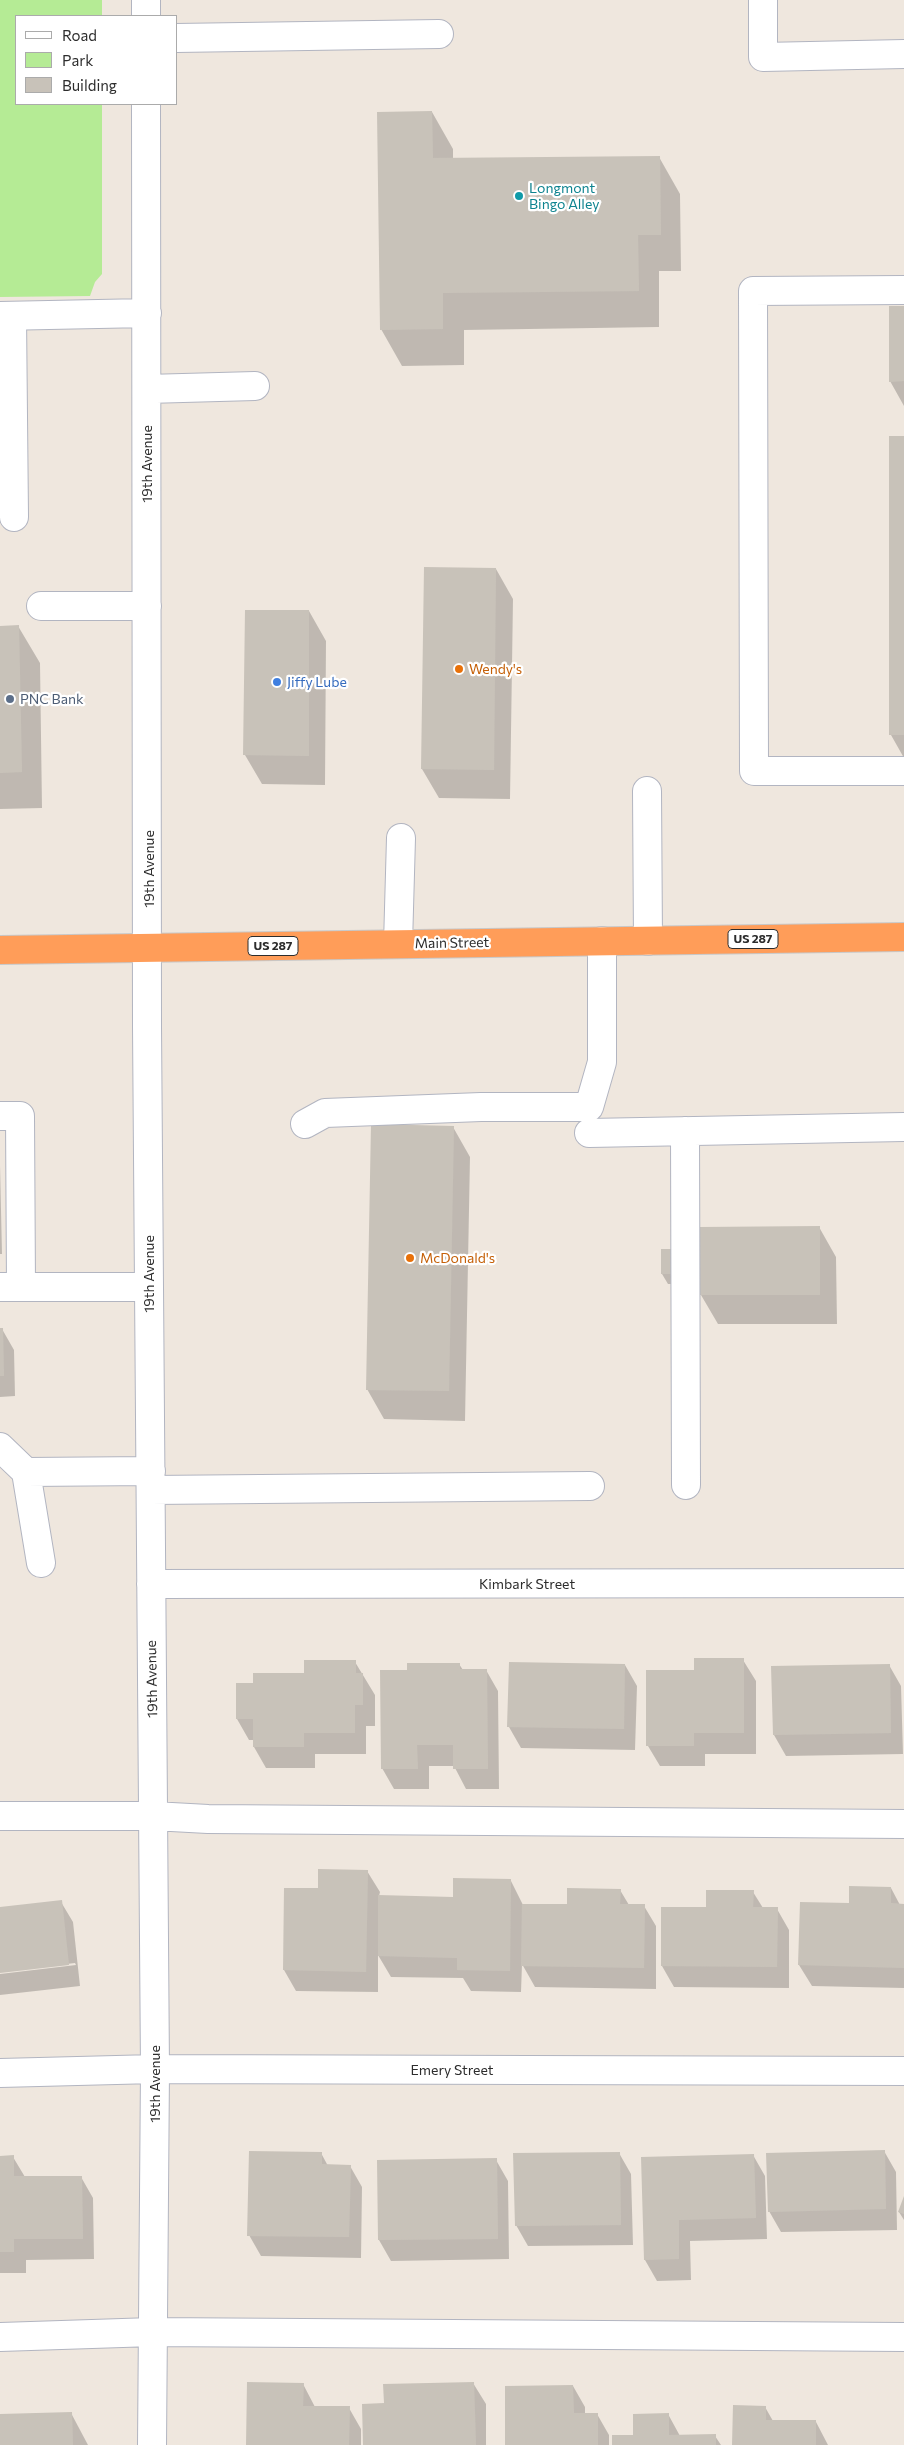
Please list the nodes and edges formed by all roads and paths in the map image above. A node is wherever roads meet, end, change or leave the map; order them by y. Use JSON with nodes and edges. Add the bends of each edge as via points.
{"nodes":[{"id":1,"x":146,"y":0,"type":"edge"},
{"id":2,"x":763,"y":0,"type":"edge"},
{"id":3,"x":146,"y":15,"type":"edge"},
{"id":4,"x":439,"y":34,"type":"dead end"},
{"id":5,"x":178,"y":38,"type":"edge"},
{"id":6,"x":904,"y":54,"type":"edge"},
{"id":7,"x":146,"y":105,"type":"edge"},
{"id":8,"x":904,"y":290,"type":"edge"},
{"id":9,"x":147,"y":314,"type":"junction"},
{"id":10,"x":6,"y":316,"type":"edge"},
{"id":11,"x":255,"y":386,"type":"dead end"},
{"id":12,"x":147,"y":389,"type":"junction"},
{"id":13,"x":14,"y":517,"type":"dead end"},
{"id":14,"x":41,"y":606,"type":"dead end"},
{"id":15,"x":148,"y":606,"type":"junction"},
{"id":16,"x":904,"y":771,"type":"edge"},
{"id":17,"x":647,"y":791,"type":"dead end"},
{"id":18,"x":401,"y":838,"type":"dead end"},
{"id":19,"x":904,"y":937,"type":"edge"},
{"id":20,"x":602,"y":941,"type":"junction"},
{"id":21,"x":648,"y":941,"type":"junction"},
{"id":22,"x":398,"y":944,"type":"junction"},
{"id":23,"x":149,"y":948,"type":"junction"},
{"id":24,"x":0,"y":950,"type":"edge"},
{"id":25,"x":0,"y":1116,"type":"edge"},
{"id":26,"x":305,"y":1124,"type":"dead end"},
{"id":27,"x":904,"y":1127,"type":"edge"},
{"id":28,"x":685,"y":1131,"type":"junction"},
{"id":29,"x":589,"y":1134,"type":"dead end"},
{"id":30,"x":11,"y":1287,"type":"edge"},
{"id":31,"x":150,"y":1287,"type":"junction"},
{"id":32,"x":0,"y":1447,"type":"edge"},
{"id":33,"x":26,"y":1472,"type":"junction"},
{"id":34,"x":151,"y":1480,"type":"junction"},
{"id":35,"x":686,"y":1485,"type":"dead end"},
{"id":36,"x":590,"y":1486,"type":"dead end"},
{"id":37,"x":42,"y":1563,"type":"dead end"},
{"id":38,"x":904,"y":1583,"type":"edge"},
{"id":39,"x":151,"y":1584,"type":"junction"},
{"id":40,"x":0,"y":1816,"type":"edge"},
{"id":41,"x":153,"y":1816,"type":"junction"},
{"id":42,"x":904,"y":1824,"type":"edge"},
{"id":43,"x":155,"y":2069,"type":"junction"},
{"id":44,"x":904,"y":2071,"type":"edge"},
{"id":45,"x":0,"y":2073,"type":"edge"},
{"id":46,"x":153,"y":2332,"type":"junction"},
{"id":47,"x":0,"y":2337,"type":"edge"},
{"id":48,"x":904,"y":2337,"type":"edge"},
{"id":49,"x":152,"y":2445,"type":"edge"}],
"edges":[{"from":1,"to":3,"type":"street"},
{"from":2,"to":6,"type":"street","via":[[763,57]]},
{"from":4,"to":5,"type":"street"},
{"from":7,"to":9,"type":"street","name":"19th Avenue"},
{"from":8,"to":16,"type":"street","via":[[753,291],[754,771]]},
{"from":9,"to":10,"type":"street"},
{"from":9,"to":12,"type":"street","name":"19th Avenue"},
{"from":10,"to":13,"type":"street"},
{"from":11,"to":12,"type":"street"},
{"from":12,"to":15,"type":"street","name":"19th Avenue"},
{"from":14,"to":15,"type":"street"},
{"from":15,"to":23,"type":"street","name":"19th Avenue"},
{"from":17,"to":21,"type":"street"},
{"from":18,"to":22,"type":"street"},
{"from":19,"to":21,"type":"highway","name":"Main Street","number":"US 287"},
{"from":20,"to":21,"type":"highway","name":"Main Street","number":"US 287"},
{"from":20,"to":22,"type":"highway","name":"Main Street","number":"US 287"},
{"from":20,"to":26,"type":"street","via":[[602,1062],[589,1106],[325,1113]]},
{"from":22,"to":23,"type":"highway","name":"Main Street","number":"US 287"},
{"from":23,"to":24,"type":"highway","name":"Main Street","number":"US 287"},
{"from":23,"to":31,"type":"street","name":"19th Avenue"},
{"from":25,"to":30,"type":"street","via":[[20,1116]]},
{"from":27,"to":28,"type":"street"},
{"from":28,"to":29,"type":"street"},
{"from":28,"to":35,"type":"street"},
{"from":30,"to":31,"type":"street"},
{"from":31,"to":34,"type":"street","name":"19th Avenue"},
{"from":32,"to":33,"type":"street"},
{"from":33,"to":34,"type":"street"},
{"from":33,"to":37,"type":"street"},
{"from":34,"to":36,"type":"street"},
{"from":34,"to":39,"type":"street","name":"19th Avenue"},
{"from":38,"to":39,"type":"street","name":"Kimbark Street"},
{"from":39,"to":41,"type":"street","name":"19th Avenue"},
{"from":40,"to":41,"type":"street"},
{"from":41,"to":42,"type":"street","via":[[238,1820]]},
{"from":41,"to":43,"type":"street","name":"19th Avenue"},
{"from":43,"to":44,"type":"street","name":"Emery Street"},
{"from":43,"to":45,"type":"street","name":"Emery Street"},
{"from":43,"to":46,"type":"street","name":"19th Avenue"},
{"from":46,"to":47,"type":"street"},
{"from":46,"to":48,"type":"street"},
{"from":46,"to":49,"type":"street","name":"19th Avenue"}]}
